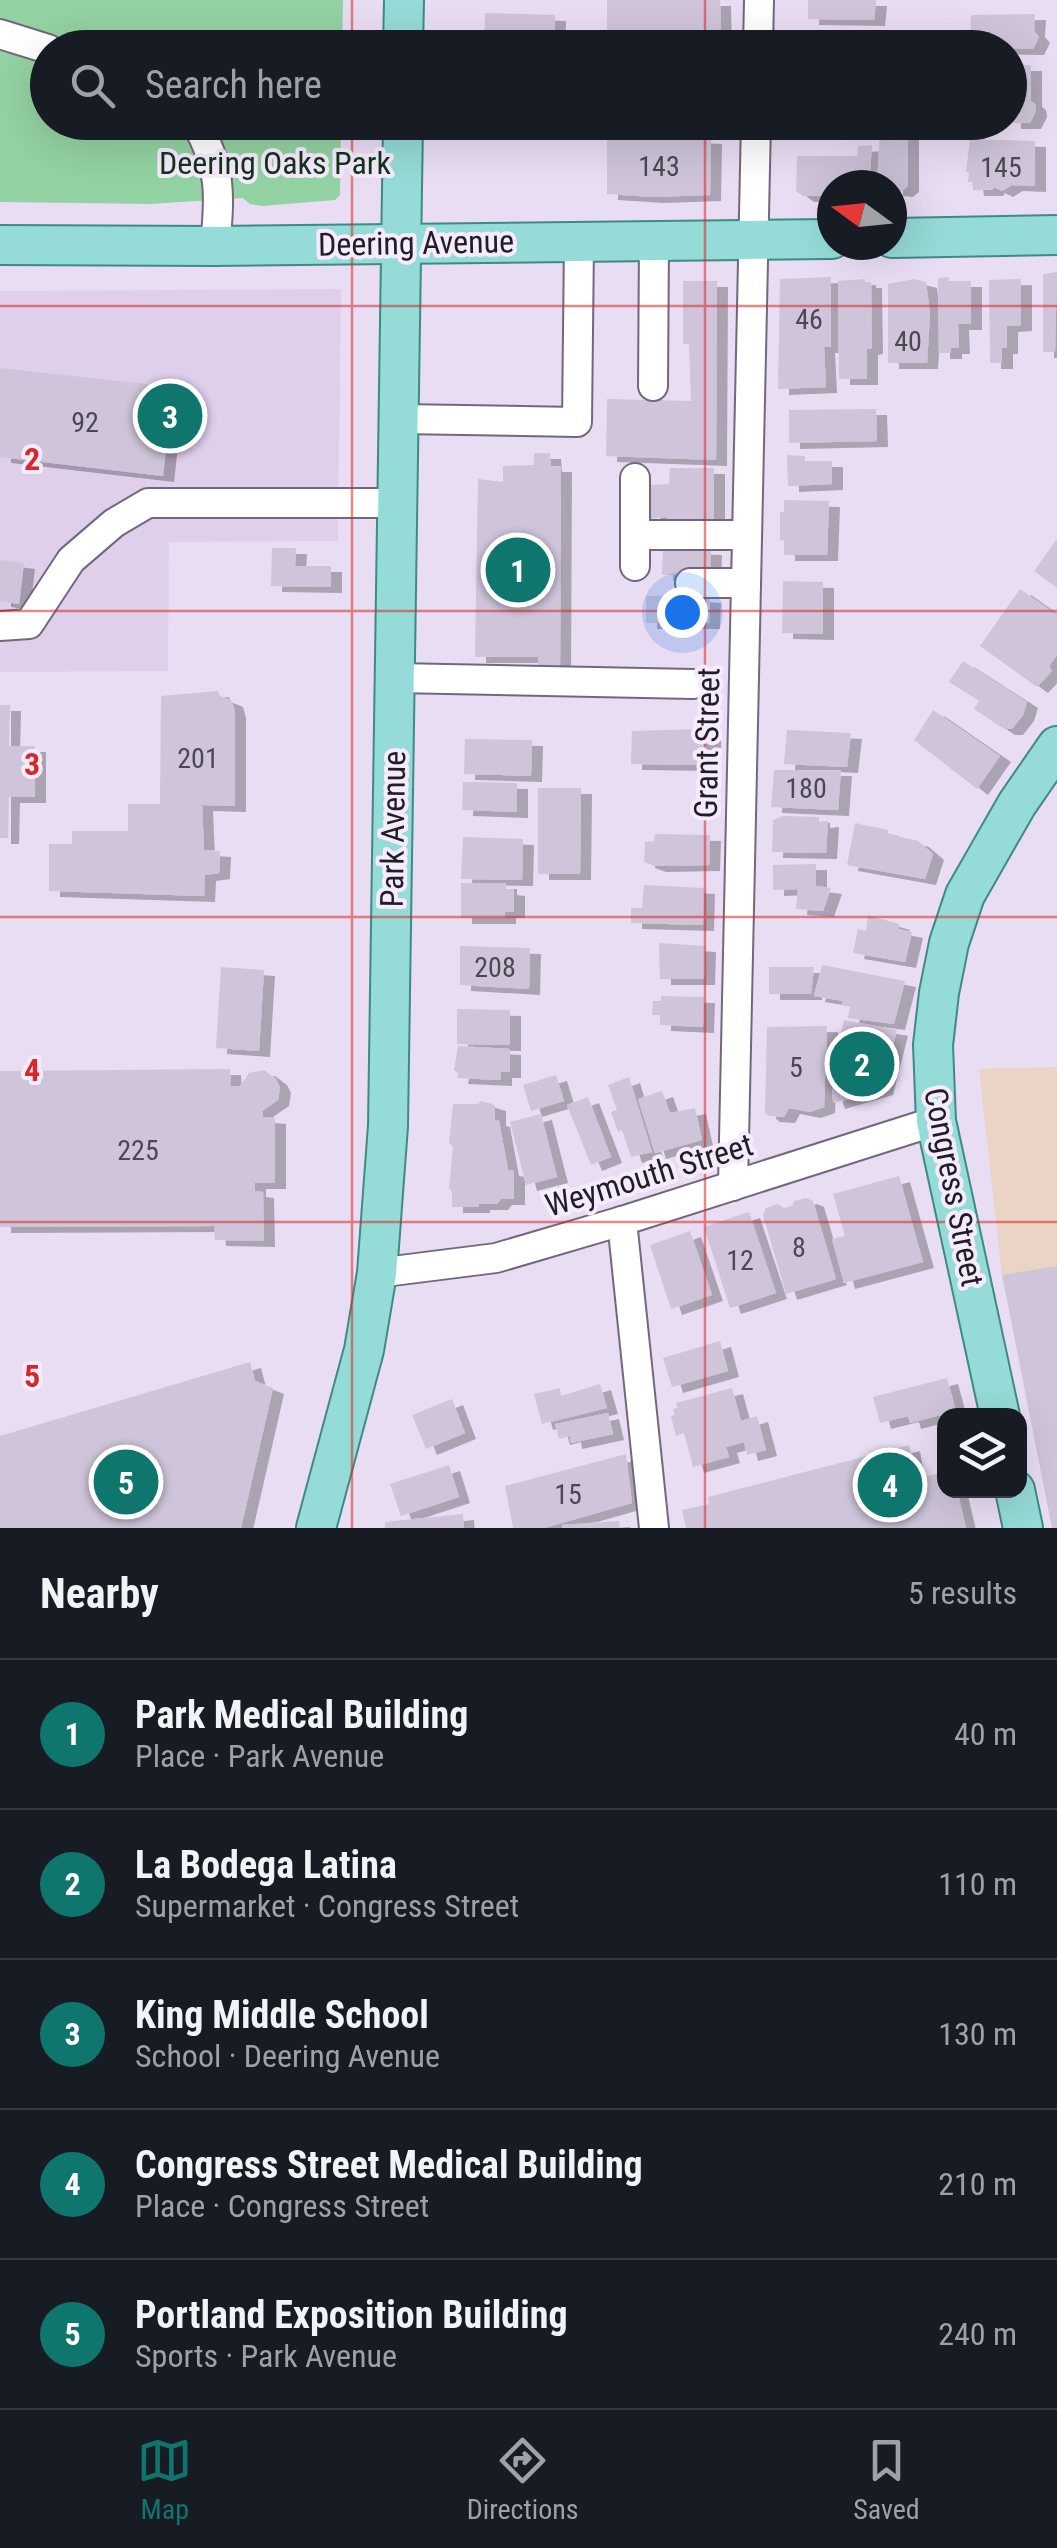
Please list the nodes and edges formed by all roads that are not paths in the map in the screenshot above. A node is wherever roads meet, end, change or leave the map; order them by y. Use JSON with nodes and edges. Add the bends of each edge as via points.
{"nodes":[{"id":1,"x":404,"y":0,"type":"edge"},
{"id":2,"x":758,"y":0,"type":"edge"},
{"id":3,"x":403,"y":30,"type":"edge"},
{"id":4,"x":758,"y":30,"type":"edge"},
{"id":5,"x":0,"y":34,"type":"edge"},
{"id":6,"x":30,"y":43,"type":"edge"},
{"id":7,"x":206,"y":140,"type":"edge"},
{"id":8,"x":403,"y":140,"type":"edge"},
{"id":9,"x":756,"y":140,"type":"edge"},
{"id":10,"x":1057,"y":235,"type":"edge"},
{"id":11,"x":907,"y":238,"type":"edge"},
{"id":12,"x":817,"y":239,"type":"edge"},
{"id":13,"x":654,"y":240,"type":"junction"},
{"id":14,"x":754,"y":240,"type":"junction"},
{"id":15,"x":579,"y":241,"type":"junction"},
{"id":16,"x":403,"y":243,"type":"junction"},
{"id":17,"x":0,"y":245,"type":"edge"},
{"id":18,"x":215,"y":246,"type":"junction"},
{"id":19,"x":653,"y":386,"type":"dead end"},
{"id":20,"x":400,"y":419,"type":"junction"},
{"id":21,"x":635,"y":478,"type":"dead end"},
{"id":22,"x":398,"y":503,"type":"junction"},
{"id":23,"x":635,"y":535,"type":"junction"},
{"id":24,"x":746,"y":536,"type":"junction"},
{"id":25,"x":635,"y":566,"type":"dead end"},
{"id":26,"x":690,"y":582,"type":"dead end"},
{"id":27,"x":746,"y":583,"type":"junction"},
{"id":28,"x":0,"y":626,"type":"edge"},
{"id":29,"x":396,"y":678,"type":"junction"},
{"id":30,"x":693,"y":684,"type":"dead end"},
{"id":31,"x":1057,"y":746,"type":"edge"},
{"id":32,"x":936,"y":1121,"type":"junction"},
{"id":33,"x":733,"y":1186,"type":"junction"},
{"id":34,"x":622,"y":1221,"type":"junction"},
{"id":35,"x":377,"y":1273,"type":"junction"},
{"id":36,"x":998,"y":1408,"type":"edge"},
{"id":37,"x":1017,"y":1498,"type":"edge"},
{"id":38,"x":316,"y":1528,"type":"edge"},
{"id":39,"x":654,"y":1528,"type":"edge"},
{"id":40,"x":1023,"y":1528,"type":"edge"}],
"edges":[{"from":1,"to":3,"type":"main road"},
{"from":2,"to":4,"type":"street"},
{"from":5,"to":6,"type":"street"},
{"from":7,"to":18,"type":"street","via":[[218,176]]},
{"from":8,"to":16,"type":"main road","name":"Park Avenue"},
{"from":9,"to":14,"type":"street","name":"Grant Street"},
{"from":10,"to":11,"type":"main road"},
{"from":12,"to":14,"type":"main road","name":"Deering Avenue"},
{"from":13,"to":14,"type":"main road","name":"Deering Avenue"},
{"from":13,"to":15,"type":"main road","name":"Deering Avenue"},
{"from":13,"to":19,"type":"street"},
{"from":14,"to":24,"type":"street","name":"Grant Street"},
{"from":15,"to":16,"type":"main road","name":"Deering Avenue"},
{"from":15,"to":20,"type":"street","via":[[577,422]]},
{"from":16,"to":18,"type":"main road","name":"Deering Avenue"},
{"from":16,"to":20,"type":"main road","name":"Park Avenue"},
{"from":17,"to":18,"type":"main road","name":"Deering Avenue"},
{"from":20,"to":22,"type":"main road","name":"Park Avenue"},
{"from":21,"to":23,"type":"street"},
{"from":22,"to":28,"type":"street","via":[[148,503],[72,560],[30,624]]},
{"from":22,"to":29,"type":"main road","name":"Park Avenue"},
{"from":23,"to":24,"type":"street"},
{"from":23,"to":25,"type":"street"},
{"from":24,"to":27,"type":"street","name":"Grant Street"},
{"from":26,"to":27,"type":"street"},
{"from":27,"to":33,"type":"street","name":"Grant Street"},
{"from":29,"to":30,"type":"street"},
{"from":29,"to":35,"type":"main road","name":"Park Avenue","via":[[388,1126]]},
{"from":31,"to":32,"type":"main road","name":"Congress Street","via":[[990,849],[960,911],[933,1045]]},
{"from":32,"to":33,"type":"street","name":"Weymouth Street"},
{"from":32,"to":36,"type":"main road","name":"Congress Street"},
{"from":33,"to":34,"type":"street","name":"Weymouth Street"},
{"from":34,"to":35,"type":"street","name":"Weymouth Street","via":[[496,1258]]},
{"from":34,"to":39,"type":"street"},
{"from":35,"to":38,"type":"main road","name":"Park Avenue","via":[[364,1350]]},
{"from":37,"to":40,"type":"main road"}]}
